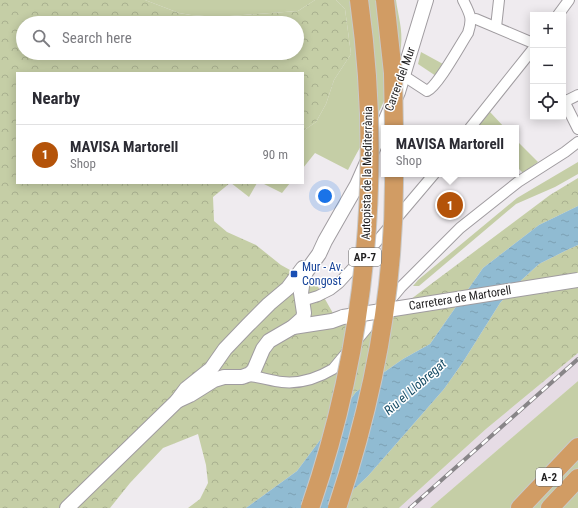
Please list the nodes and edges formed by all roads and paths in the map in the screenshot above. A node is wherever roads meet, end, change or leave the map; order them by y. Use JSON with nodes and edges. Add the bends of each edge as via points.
{"nodes":[{"id":1,"x":359,"y":0,"type":"edge"},
{"id":2,"x":384,"y":0,"type":"edge"},
{"id":3,"x":426,"y":0,"type":"edge"},
{"id":4,"x":462,"y":0,"type":"edge"},
{"id":5,"x":499,"y":0,"type":"edge"},
{"id":6,"x":569,"y":0,"type":"edge"},
{"id":7,"x":560,"y":12,"type":"edge"},
{"id":8,"x":476,"y":19,"type":"dead end"},
{"id":9,"x":496,"y":27,"type":"junction"},
{"id":10,"x":530,"y":42,"type":"edge"},
{"id":11,"x":530,"y":53,"type":"edge"},
{"id":12,"x":404,"y":76,"type":"junction"},
{"id":13,"x":578,"y":95,"type":"edge"},
{"id":14,"x":566,"y":99,"type":"edge"},
{"id":15,"x":566,"y":104,"type":"edge"},
{"id":16,"x":383,"y":125,"type":"edge"},
{"id":17,"x":394,"y":125,"type":"edge"},
{"id":18,"x":472,"y":125,"type":"edge"},
{"id":19,"x":578,"y":129,"type":"edge"},
{"id":20,"x":381,"y":130,"type":"edge"},
{"id":21,"x":578,"y":142,"type":"edge"},
{"id":22,"x":394,"y":177,"type":"edge"},
{"id":23,"x":431,"y":177,"type":"edge"},
{"id":24,"x":325,"y":240,"type":"junction"},
{"id":25,"x":578,"y":280,"type":"edge"},
{"id":26,"x":280,"y":295,"type":"junction"},
{"id":27,"x":303,"y":303,"type":"junction"},
{"id":28,"x":343,"y":316,"type":"junction"},
{"id":29,"x":293,"y":327,"type":"junction"},
{"id":30,"x":222,"y":354,"type":"junction"},
{"id":31,"x":240,"y":377,"type":"junction"},
{"id":32,"x":177,"y":401,"type":"junction"},
{"id":33,"x":578,"y":447,"type":"edge"},
{"id":34,"x":578,"y":478,"type":"edge"},
{"id":35,"x":67,"y":508,"type":"edge"},
{"id":36,"x":310,"y":508,"type":"edge"},
{"id":37,"x":337,"y":508,"type":"edge"},
{"id":38,"x":520,"y":508,"type":"edge"},
{"id":39,"x":550,"y":508,"type":"edge"}],
"edges":[{"from":1,"to":36,"type":"highway","name":"Autopista de la Mediterrània","number":"AP-7","bridge":true,"via":[[367,77],[369,129],[365,261],[358,317],[339,411]]},
{"from":2,"to":17,"type":"highway","name":"Autopista de la Mediterrània","bridge":true,"via":[[392,74]]},
{"from":3,"to":12,"type":"main road","name":"Carrer del Mur"},
{"from":4,"to":12,"type":"street","via":[[471,16],[468,33],[430,90]]},
{"from":5,"to":9,"type":"street"},
{"from":6,"to":7,"type":"street"},
{"from":8,"to":9,"type":"street"},
{"from":9,"to":10,"type":"street"},
{"from":11,"to":18,"type":"street"},
{"from":12,"to":16,"type":"main road","name":"Carrer del Mur"},
{"from":13,"to":14,"type":"street"},
{"from":15,"to":19,"type":"street"},
{"from":20,"to":24,"type":"main road","name":"Carrer del Mur","via":[[358,185]]},
{"from":21,"to":31,"type":"street","via":[[518,182],[460,228],[401,287],[333,369],[316,377],[291,382]]},
{"from":22,"to":37,"type":"highway","number":"AP-7","bridge":true,"via":[[390,262],[384,313],[365,414]]},
{"from":23,"to":27,"type":"street","via":[[339,283]]},
{"from":24,"to":26,"type":"main road","name":"Carrer del Mur"},
{"from":24,"to":27,"type":"main road","name":"Carrer del Mur","via":[[303,279]]},
{"from":25,"to":28,"type":"main road","name":"Carretera de Martorell","bridge":true},
{"from":26,"to":27,"type":"main road","via":[[293,294]]},
{"from":26,"to":30,"type":"main road","name":"Carrer del Mur","via":[[229,344]]},
{"from":27,"to":28,"type":"main road","via":[[319,314]]},
{"from":27,"to":29,"type":"main road","via":[[303,318]]},
{"from":28,"to":29,"type":"main road","via":[[332,321]]},
{"from":29,"to":31,"type":"main road","via":[[269,341],[254,370]]},
{"from":30,"to":31,"type":"main road","via":[[223,368],[228,374]]},
{"from":30,"to":32,"type":"main road","name":"Carrer del Mur","via":[[211,370],[186,389]]},
{"from":31,"to":32,"type":"main road","via":[[214,380]]},
{"from":32,"to":35,"type":"main road"},
{"from":33,"to":38,"type":"highway","number":"A-2"},
{"from":34,"to":39,"type":"highway","number":"A-2"}]}
